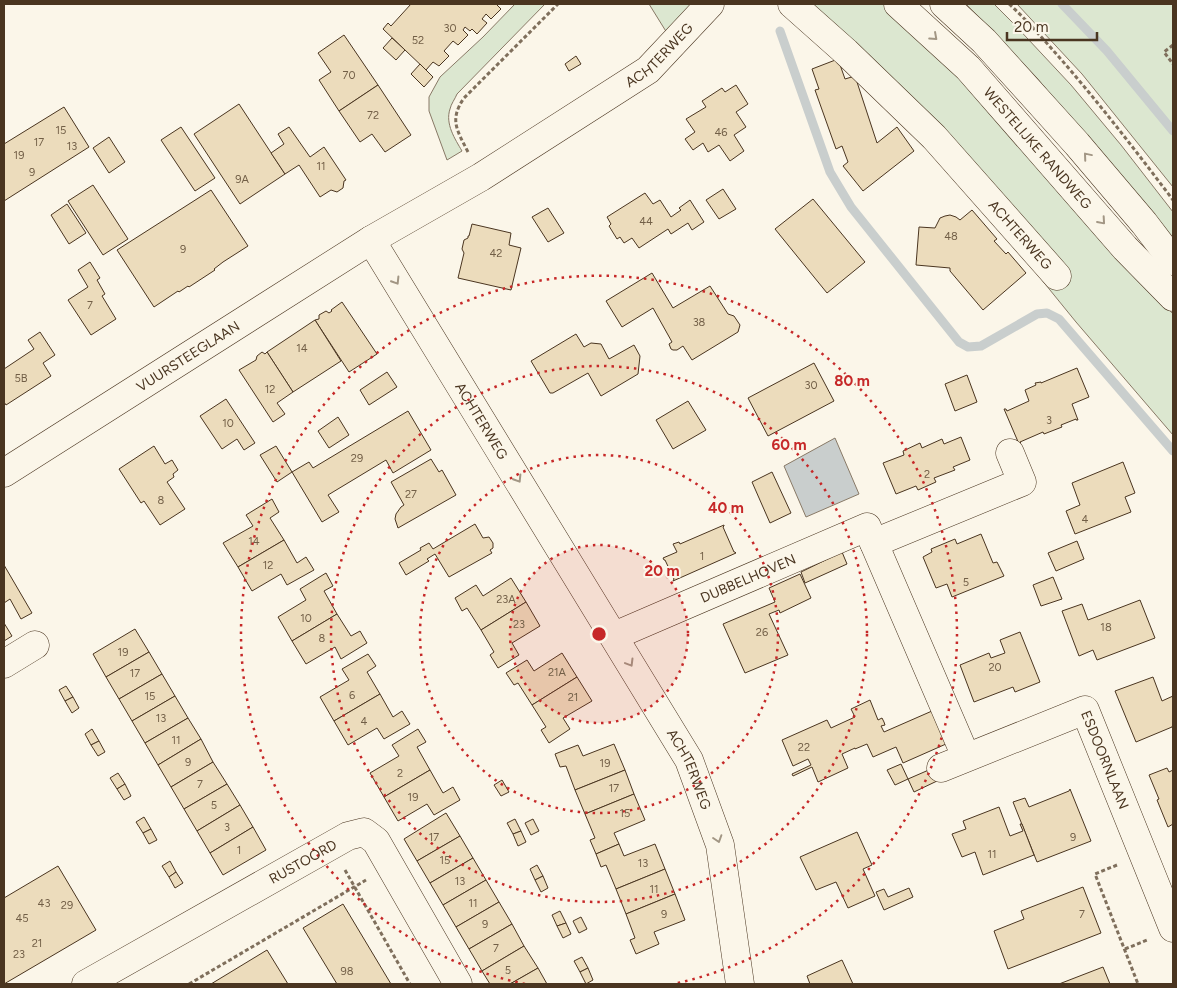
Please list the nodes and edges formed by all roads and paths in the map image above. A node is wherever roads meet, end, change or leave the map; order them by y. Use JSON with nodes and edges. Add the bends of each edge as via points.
{"nodes":[{"id":1,"x":558,"y":4,"type":"edge"},
{"id":2,"x":710,"y":4,"type":"edge"},
{"id":3,"x":792,"y":4,"type":"edge"},
{"id":4,"x":898,"y":4,"type":"edge"},
{"id":5,"x":944,"y":4,"type":"edge"},
{"id":6,"x":1009,"y":4,"type":"edge"},
{"id":7,"x":1173,"y":44,"type":"edge"},
{"id":8,"x":1173,"y":64,"type":"edge"},
{"id":9,"x":481,"y":177,"type":"junction"},
{"id":10,"x":1173,"y":200,"type":"edge"},
{"id":11,"x":371,"y":240,"type":"junction"},
{"id":12,"x":1173,"y":261,"type":"edge"},
{"id":13,"x":1057,"y":276,"type":"dead end"},
{"id":14,"x":1173,"y":297,"type":"edge"},
{"id":15,"x":1010,"y":453,"type":"dead end"},
{"id":16,"x":4,"y":473,"type":"edge"},
{"id":17,"x":874,"y":543,"type":"junction"},
{"id":18,"x":614,"y":636,"type":"junction"},
{"id":19,"x":35,"y":645,"type":"dead end"},
{"id":20,"x":4,"y":664,"type":"edge"},
{"id":21,"x":966,"y":757,"type":"junction"},
{"id":22,"x":941,"y":768,"type":"dead end"},
{"id":23,"x":331,"y":845,"type":"junction"},
{"id":24,"x":1143,"y":855,"type":"junction"},
{"id":25,"x":391,"y":866,"type":"junction"},
{"id":26,"x":354,"y":887,"type":"junction"},
{"id":27,"x":1173,"y":928,"type":"edge"},
{"id":28,"x":734,"y":982,"type":"edge"},
{"id":29,"x":86,"y":984,"type":"edge"},
{"id":30,"x":189,"y":984,"type":"edge"},
{"id":31,"x":410,"y":984,"type":"edge"},
{"id":32,"x":458,"y":984,"type":"edge"},
{"id":33,"x":1138,"y":984,"type":"edge"}],
"edges":[{"from":1,"to":9,"type":"path","via":[[464,98],[458,108],[457,129]]},
{"from":2,"to":9,"type":"street","name":"ACHTERWEG","via":[[648,70]]},
{"from":3,"to":13,"type":"street","name":"ACHTERWEG","via":[[934,137]]},
{"from":4,"to":14,"type":"street","name":"WESTELIJKE RANDWEG","one_way":true,"via":[[968,68],[1125,248]]},
{"from":12,"to":5,"type":"street","one_way":true,"via":[[1078,144],[984,41]]},
{"from":6,"to":10,"type":"path","via":[[1078,78]]},
{"from":7,"to":8,"type":"path","via":[[1164,52]]},
{"from":9,"to":11,"type":"street","name":"ACHTERWEG"},
{"from":11,"to":16,"type":"street","name":"VUURSTEEGLAAN"},
{"from":11,"to":18,"type":"street","name":"ACHTERWEG","one_way":true},
{"from":15,"to":17,"type":"street","via":[[1022,482]]},
{"from":17,"to":18,"type":"street","name":"DUBBELHOVEN","via":[[867,526]]},
{"from":17,"to":21,"type":"street","name":"DUBBELHOVEN"},
{"from":18,"to":28,"type":"street","name":"ACHTERWEG","one_way":true,"via":[[690,760],[720,845]]},
{"from":19,"to":20,"type":"street"},
{"from":21,"to":22,"type":"street","name":"ESDOORNLAAN"},
{"from":21,"to":24,"type":"street","name":"ESDOORNLAAN","via":[[1085,710]]},
{"from":23,"to":25,"type":"street","name":"RUSTOORD","via":[[364,832],[376,841]]},
{"from":23,"to":26,"type":"path"},
{"from":23,"to":29,"type":"street","name":"RUSTOORD"},
{"from":24,"to":27,"type":"street","name":"ESDOORNLAAN"},
{"from":24,"to":33,"type":"path","via":[[1095,874]]},
{"from":25,"to":26,"type":"path"},
{"from":25,"to":32,"type":"street","name":"RUSTOORD"},
{"from":26,"to":30,"type":"path"},
{"from":26,"to":31,"type":"path"}]}
